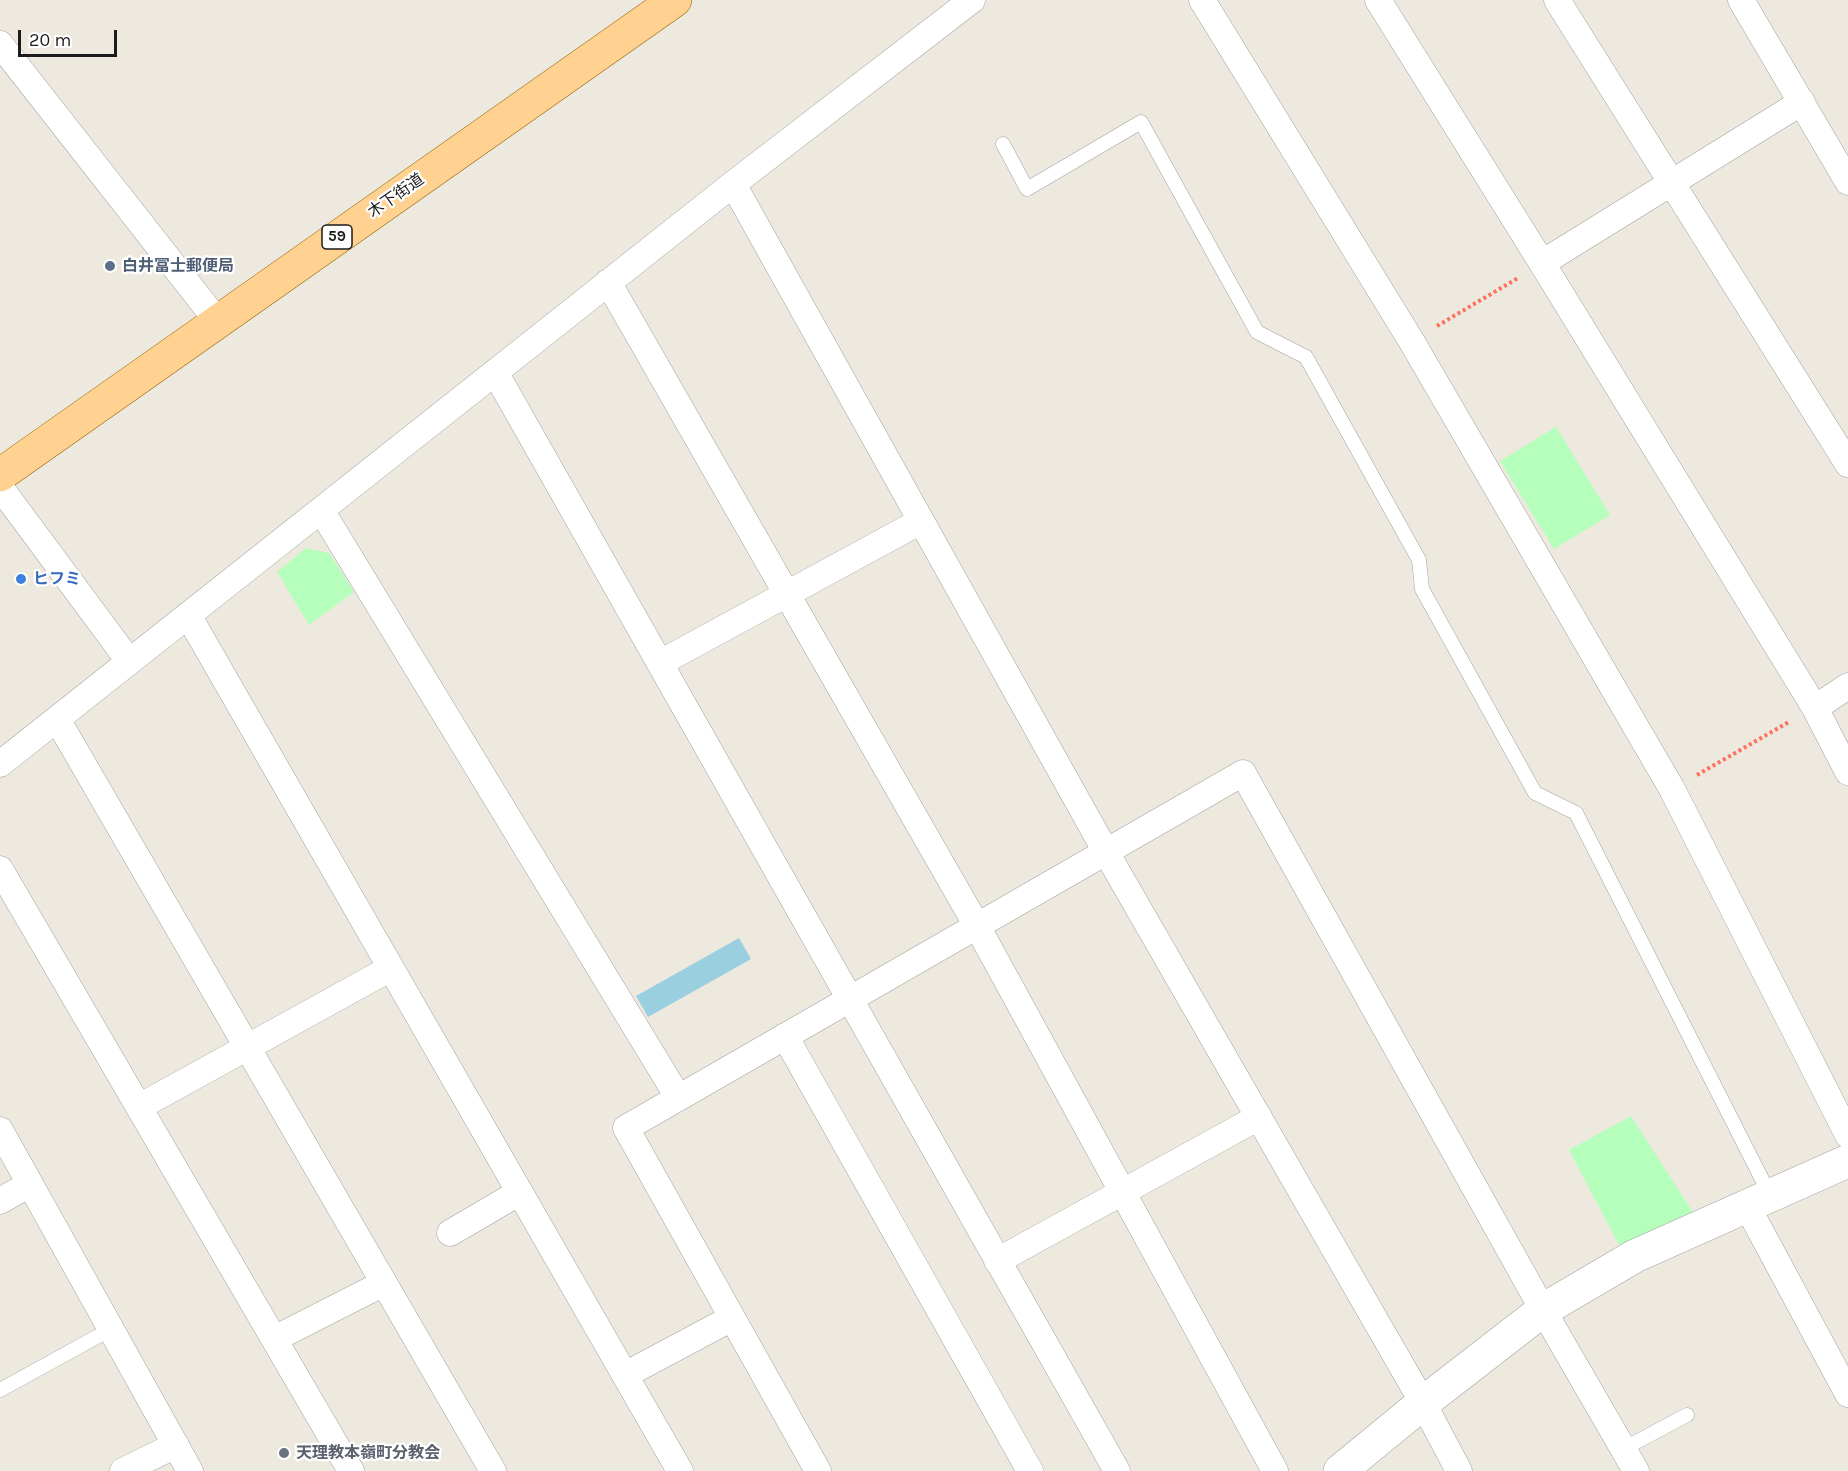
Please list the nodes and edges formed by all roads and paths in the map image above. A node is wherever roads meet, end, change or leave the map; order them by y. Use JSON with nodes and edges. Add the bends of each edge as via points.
{"nodes":[{"id":1,"x":675,"y":0,"type":"edge"},
{"id":2,"x":972,"y":0,"type":"edge"},
{"id":3,"x":1202,"y":0,"type":"edge"},
{"id":4,"x":1378,"y":0,"type":"edge"},
{"id":5,"x":1557,"y":0,"type":"edge"},
{"id":6,"x":1741,"y":0,"type":"edge"},
{"id":7,"x":0,"y":44,"type":"edge"},
{"id":8,"x":1802,"y":102,"type":"junction"},
{"id":9,"x":1003,"y":144,"type":"dead end"},
{"id":10,"x":1848,"y":182,"type":"edge"},
{"id":11,"x":733,"y":184,"type":"junction"},
{"id":12,"x":1671,"y":184,"type":"junction"},
{"id":13,"x":1542,"y":263,"type":"junction"},
{"id":14,"x":608,"y":282,"type":"junction"},
{"id":15,"x":218,"y":322,"type":"junction"},
{"id":16,"x":1412,"y":342,"type":"junction"},
{"id":17,"x":495,"y":372,"type":"junction"},
{"id":18,"x":1848,"y":464,"type":"edge"},
{"id":19,"x":0,"y":475,"type":"edge"},
{"id":20,"x":0,"y":487,"type":"edge"},
{"id":21,"x":321,"y":510,"type":"junction"},
{"id":22,"x":921,"y":521,"type":"junction"},
{"id":23,"x":787,"y":594,"type":"junction"},
{"id":24,"x":188,"y":615,"type":"junction"},
{"id":25,"x":129,"y":662,"type":"junction"},
{"id":26,"x":660,"y":663,"type":"junction"},
{"id":27,"x":1848,"y":686,"type":"edge"},
{"id":28,"x":1815,"y":708,"type":"junction"},
{"id":29,"x":57,"y":719,"type":"junction"},
{"id":30,"x":0,"y":764,"type":"edge"},
{"id":31,"x":1848,"y":772,"type":"edge"},
{"id":32,"x":1672,"y":789,"type":"junction"},
{"id":33,"x":1106,"y":852,"type":"junction"},
{"id":34,"x":0,"y":868,"type":"edge"},
{"id":35,"x":977,"y":926,"type":"junction"},
{"id":36,"x":391,"y":968,"type":"junction"},
{"id":37,"x":849,"y":999,"type":"junction"},
{"id":38,"x":784,"y":1036,"type":"junction"},
{"id":39,"x":247,"y":1047,"type":"junction"},
{"id":40,"x":678,"y":1097,"type":"junction"},
{"id":41,"x":139,"y":1107,"type":"junction"},
{"id":42,"x":1258,"y":1117,"type":"junction"},
{"id":43,"x":0,"y":1130,"type":"edge"},
{"id":44,"x":1848,"y":1135,"type":"edge"},
{"id":45,"x":1848,"y":1161,"type":"edge"},
{"id":46,"x":30,"y":1184,"type":"junction"},
{"id":47,"x":1123,"y":1191,"type":"junction"},
{"id":48,"x":520,"y":1192,"type":"junction"},
{"id":49,"x":0,"y":1200,"type":"edge"},
{"id":50,"x":1759,"y":1201,"type":"junction"},
{"id":51,"x":450,"y":1233,"type":"dead end"},
{"id":52,"x":997,"y":1261,"type":"junction"},
{"id":53,"x":384,"y":1283,"type":"junction"},
{"id":54,"x":1543,"y":1310,"type":"junction"},
{"id":55,"x":732,"y":1318,"type":"junction"},
{"id":56,"x":111,"y":1329,"type":"junction"},
{"id":57,"x":274,"y":1339,"type":"junction"},
{"id":58,"x":625,"y":1375,"type":"junction"},
{"id":59,"x":0,"y":1390,"type":"edge"},
{"id":60,"x":1848,"y":1394,"type":"edge"},
{"id":61,"x":1423,"y":1403,"type":"junction"},
{"id":62,"x":1687,"y":1414,"type":"dead end"},
{"id":63,"x":176,"y":1445,"type":"junction"},
{"id":64,"x":1623,"y":1449,"type":"junction"},
{"id":65,"x":123,"y":1471,"type":"edge"},
{"id":66,"x":190,"y":1471,"type":"edge"},
{"id":67,"x":351,"y":1471,"type":"edge"},
{"id":68,"x":492,"y":1471,"type":"edge"},
{"id":69,"x":680,"y":1471,"type":"edge"},
{"id":70,"x":818,"y":1471,"type":"edge"},
{"id":71,"x":1030,"y":1471,"type":"edge"},
{"id":72,"x":1117,"y":1471,"type":"edge"},
{"id":73,"x":1275,"y":1471,"type":"edge"},
{"id":74,"x":1340,"y":1471,"type":"edge"},
{"id":75,"x":1459,"y":1471,"type":"edge"},
{"id":76,"x":1636,"y":1471,"type":"edge"}],
"edges":[{"from":1,"to":15,"type":"main road","name":"木下街道","number":"59"},
{"from":2,"to":11,"type":"street"},
{"from":3,"to":16,"type":"street"},
{"from":4,"to":13,"type":"street"},
{"from":5,"to":12,"type":"street"},
{"from":6,"to":8,"type":"street"},
{"from":7,"to":15,"type":"street"},
{"from":8,"to":10,"type":"street"},
{"from":8,"to":12,"type":"street"},
{"from":9,"to":50,"type":"lane","via":[[1027,189],[1141,122],[1257,332],[1306,357],[1419,560],[1422,589],[1535,793],[1576,813]]},
{"from":11,"to":14,"type":"street"},
{"from":11,"to":22,"type":"street"},
{"from":12,"to":13,"type":"street"},
{"from":12,"to":18,"type":"street"},
{"from":13,"to":16,"type":"path"},
{"from":13,"to":28,"type":"street"},
{"from":14,"to":17,"type":"street"},
{"from":14,"to":23,"type":"street"},
{"from":15,"to":19,"type":"main road","name":"木下街道","number":"59"},
{"from":16,"to":32,"type":"street"},
{"from":17,"to":21,"type":"street"},
{"from":17,"to":26,"type":"street"},
{"from":20,"to":25,"type":"street"},
{"from":21,"to":24,"type":"street"},
{"from":21,"to":40,"type":"street"},
{"from":22,"to":23,"type":"street"},
{"from":22,"to":33,"type":"street"},
{"from":23,"to":26,"type":"street"},
{"from":23,"to":35,"type":"street"},
{"from":24,"to":25,"type":"street"},
{"from":24,"to":36,"type":"street"},
{"from":25,"to":29,"type":"street"},
{"from":26,"to":37,"type":"street"},
{"from":27,"to":28,"type":"street"},
{"from":28,"to":31,"type":"street"},
{"from":28,"to":32,"type":"path"},
{"from":29,"to":30,"type":"street"},
{"from":29,"to":39,"type":"street"},
{"from":32,"to":44,"type":"street"},
{"from":33,"to":35,"type":"street"},
{"from":33,"to":42,"type":"street"},
{"from":33,"to":54,"type":"street","via":[[1243,773]]},
{"from":34,"to":41,"type":"street"},
{"from":35,"to":37,"type":"street"},
{"from":35,"to":47,"type":"street"},
{"from":36,"to":39,"type":"street"},
{"from":36,"to":48,"type":"street"},
{"from":37,"to":38,"type":"street"},
{"from":37,"to":52,"type":"street"},
{"from":38,"to":40,"type":"street"},
{"from":38,"to":71,"type":"street"},
{"from":39,"to":41,"type":"street"},
{"from":39,"to":53,"type":"street"},
{"from":40,"to":55,"type":"street","via":[[626,1128]]},
{"from":41,"to":57,"type":"street"},
{"from":42,"to":47,"type":"street"},
{"from":42,"to":61,"type":"street"},
{"from":43,"to":46,"type":"street"},
{"from":45,"to":50,"type":"street"},
{"from":46,"to":49,"type":"street"},
{"from":46,"to":56,"type":"street"},
{"from":47,"to":52,"type":"street"},
{"from":47,"to":73,"type":"street"},
{"from":48,"to":51,"type":"street"},
{"from":48,"to":58,"type":"street"},
{"from":50,"to":54,"type":"street","via":[[1635,1256]]},
{"from":50,"to":60,"type":"street"},
{"from":52,"to":72,"type":"street"},
{"from":53,"to":57,"type":"street"},
{"from":53,"to":68,"type":"street"},
{"from":54,"to":61,"type":"street"},
{"from":54,"to":64,"type":"street"},
{"from":55,"to":58,"type":"street"},
{"from":55,"to":70,"type":"street"},
{"from":56,"to":59,"type":"lane"},
{"from":56,"to":63,"type":"street"},
{"from":57,"to":67,"type":"street"},
{"from":58,"to":69,"type":"street"},
{"from":61,"to":74,"type":"street"},
{"from":61,"to":75,"type":"street"},
{"from":62,"to":64,"type":"lane"},
{"from":63,"to":65,"type":"street"},
{"from":63,"to":66,"type":"street"},
{"from":64,"to":76,"type":"street"}]}
